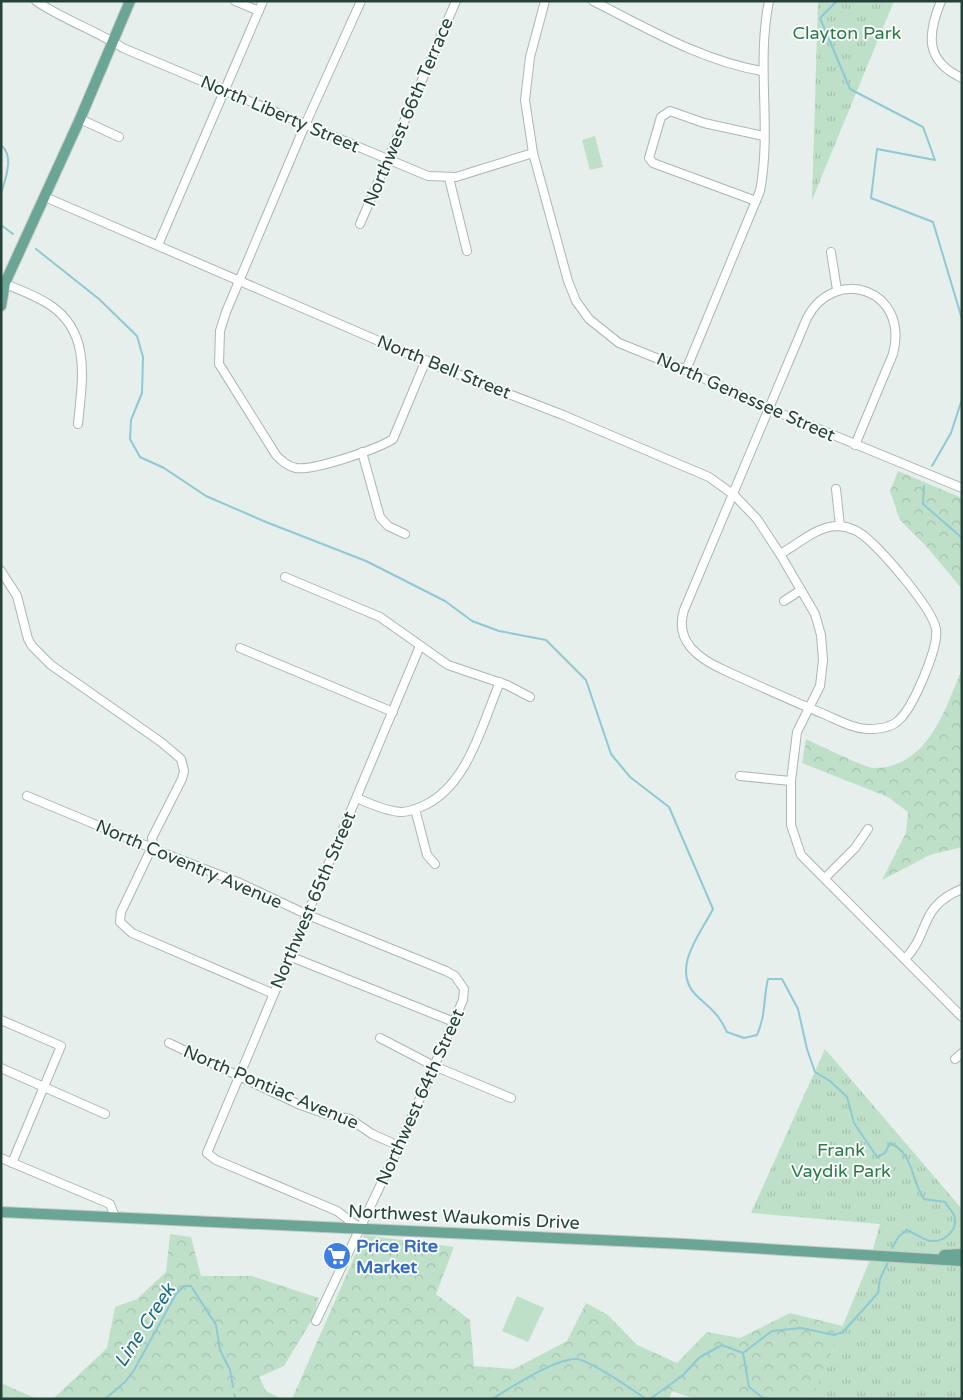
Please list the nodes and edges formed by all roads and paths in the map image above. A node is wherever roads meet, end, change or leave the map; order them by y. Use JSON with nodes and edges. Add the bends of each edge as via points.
{"nodes":[{"id":1,"x":36,"y":1,"type":"edge"},
{"id":2,"x":130,"y":1,"type":"edge"},
{"id":3,"x":235,"y":1,"type":"edge"},
{"id":4,"x":263,"y":1,"type":"edge"},
{"id":5,"x":361,"y":1,"type":"edge"},
{"id":6,"x":456,"y":1,"type":"edge"},
{"id":7,"x":545,"y":1,"type":"edge"},
{"id":8,"x":593,"y":1,"type":"edge"},
{"id":9,"x":769,"y":1,"type":"edge"},
{"id":10,"x":942,"y":1,"type":"edge"},
{"id":11,"x":259,"y":12,"type":"junction"},
{"id":12,"x":112,"y":42,"type":"junction"},
{"id":13,"x":762,"y":71,"type":"junction"},
{"id":14,"x":962,"y":78,"type":"edge"},
{"id":15,"x":224,"y":91,"type":"junction"},
{"id":16,"x":80,"y":119,"type":"junction"},
{"id":17,"x":305,"y":125,"type":"junction"},
{"id":18,"x":764,"y":136,"type":"junction"},
{"id":19,"x":119,"y":137,"type":"dead end"},
{"id":20,"x":533,"y":153,"type":"junction"},
{"id":21,"x":386,"y":159,"type":"junction"},
{"id":22,"x":449,"y":178,"type":"junction"},
{"id":23,"x":45,"y":197,"type":"junction"},
{"id":24,"x":756,"y":201,"type":"junction"},
{"id":25,"x":360,"y":224,"type":"dead end"},
{"id":26,"x":158,"y":245,"type":"junction"},
{"id":27,"x":467,"y":251,"type":"dead end"},
{"id":28,"x":831,"y":252,"type":"dead end"},
{"id":29,"x":239,"y":279,"type":"junction"},
{"id":30,"x":2,"y":286,"type":"edge"},
{"id":31,"x":837,"y":290,"type":"junction"},
{"id":32,"x":1,"y":306,"type":"edge"},
{"id":33,"x":426,"y":360,"type":"junction"},
{"id":34,"x":686,"y":370,"type":"junction"},
{"id":35,"x":770,"y":409,"type":"junction"},
{"id":36,"x":78,"y":424,"type":"dead end"},
{"id":37,"x":856,"y":444,"type":"junction"},
{"id":38,"x":362,"y":452,"type":"junction"},
{"id":39,"x":962,"y":488,"type":"edge"},
{"id":40,"x":836,"y":489,"type":"dead end"},
{"id":41,"x":734,"y":495,"type":"junction"},
{"id":42,"x":840,"y":526,"type":"junction"},
{"id":43,"x":405,"y":534,"type":"dead end"},
{"id":44,"x":780,"y":554,"type":"junction"},
{"id":45,"x":1,"y":571,"type":"edge"},
{"id":46,"x":285,"y":577,"type":"dead end"},
{"id":47,"x":801,"y":590,"type":"junction"},
{"id":48,"x":784,"y":601,"type":"dead end"},
{"id":49,"x":420,"y":646,"type":"junction"},
{"id":50,"x":240,"y":648,"type":"dead end"},
{"id":51,"x":500,"y":682,"type":"junction"},
{"id":52,"x":530,"y":697,"type":"dead end"},
{"id":53,"x":810,"y":709,"type":"junction"},
{"id":54,"x":393,"y":712,"type":"junction"},
{"id":55,"x":740,"y":776,"type":"dead end"},
{"id":56,"x":791,"y":781,"type":"junction"},
{"id":57,"x":27,"y":796,"type":"dead end"},
{"id":58,"x":357,"y":798,"type":"junction"},
{"id":59,"x":415,"y":809,"type":"junction"},
{"id":60,"x":868,"y":829,"type":"dead end"},
{"id":61,"x":152,"y":845,"type":"junction"},
{"id":62,"x":435,"y":864,"type":"dead end"},
{"id":63,"x":825,"y":878,"type":"junction"},
{"id":64,"x":962,"y":889,"type":"edge"},
{"id":65,"x":308,"y":915,"type":"junction"},
{"id":66,"x":289,"y":956,"type":"junction"},
{"id":67,"x":905,"y":958,"type":"junction"},
{"id":68,"x":459,"y":981,"type":"joint"},
{"id":69,"x":274,"y":994,"type":"junction"},
{"id":70,"x":962,"y":1017,"type":"edge"},
{"id":71,"x":1,"y":1020,"type":"edge"},
{"id":72,"x":454,"y":1022,"type":"junction"},
{"id":73,"x":380,"y":1038,"type":"dead end"},
{"id":74,"x":169,"y":1043,"type":"dead end"},
{"id":75,"x":962,"y":1053,"type":"edge"},
{"id":76,"x":955,"y":1059,"type":"dead end"},
{"id":77,"x":434,"y":1066,"type":"junction"},
{"id":78,"x":1,"y":1068,"type":"edge"},
{"id":79,"x":239,"y":1077,"type":"junction"},
{"id":80,"x":45,"y":1086,"type":"junction"},
{"id":81,"x":512,"y":1098,"type":"dead end"},
{"id":82,"x":105,"y":1114,"type":"dead end"},
{"id":83,"x":399,"y":1146,"type":"junction"},
{"id":84,"x":1,"y":1158,"type":"edge"},
{"id":85,"x":12,"y":1163,"type":"junction"},
{"id":86,"x":1,"y":1212,"type":"edge"},
{"id":87,"x":115,"y":1216,"type":"junction"},
{"id":88,"x":361,"y":1228,"type":"junction"},
{"id":89,"x":962,"y":1254,"type":"edge"},
{"id":90,"x":926,"y":1257,"type":"junction"},
{"id":91,"x":962,"y":1261,"type":"edge"},
{"id":92,"x":316,"y":1321,"type":"dead end"}],
"edges":[{"from":1,"to":12,"type":"street","name":"North Liberty Street","via":[[64,19]]},
{"from":2,"to":12,"type":"main road"},
{"from":3,"to":11,"type":"street"},
{"from":4,"to":11,"type":"street"},
{"from":5,"to":17,"type":"street"},
{"from":6,"to":21,"type":"street","name":"Northwest 66th Terrace"},
{"from":7,"to":20,"type":"street","name":"North Genessee Street","via":[[525,90]]},
{"from":8,"to":13,"type":"street","via":[[710,57]]},
{"from":9,"to":13,"type":"street"},
{"from":10,"to":14,"type":"street","via":[[934,18],[930,40],[936,58],[949,72]]},
{"from":11,"to":15,"type":"street"},
{"from":12,"to":15,"type":"street","name":"North Liberty Street"},
{"from":12,"to":16,"type":"main road"},
{"from":13,"to":18,"type":"street"},
{"from":15,"to":17,"type":"street","name":"North Liberty Street"},
{"from":15,"to":26,"type":"street"},
{"from":16,"to":19,"type":"street"},
{"from":16,"to":23,"type":"main road"},
{"from":17,"to":21,"type":"street","name":"North Liberty Street"},
{"from":17,"to":29,"type":"street"},
{"from":18,"to":24,"type":"street","via":[[764,172]]},
{"from":18,"to":24,"type":"street","via":[[704,123],[670,111],[661,117],[648,158],[653,163]]},
{"from":20,"to":22,"type":"street","name":"North Liberty Street"},
{"from":20,"to":34,"type":"street","name":"North Genessee Street","via":[[576,301],[599,329],[619,343]]},
{"from":21,"to":22,"type":"street","name":"North Liberty Street","via":[[428,176]]},
{"from":21,"to":25,"type":"street","name":"Northwest 66th Terrace"},
{"from":22,"to":27,"type":"street"},
{"from":23,"to":26,"type":"street","name":"North Bell Street"},
{"from":23,"to":30,"type":"main road"},
{"from":24,"to":34,"type":"street"},
{"from":26,"to":29,"type":"street","name":"North Bell Street"},
{"from":28,"to":31,"type":"street"},
{"from":29,"to":33,"type":"street","name":"North Bell Street"},
{"from":29,"to":38,"type":"street","via":[[220,331],[219,364],[276,455],[290,466],[309,468]]},
{"from":30,"to":32,"type":"main road"},
{"from":30,"to":36,"type":"street","via":[[51,305],[66,319],[78,340],[83,367]]},
{"from":31,"to":35,"type":"street","via":[[810,312]]},
{"from":31,"to":37,"type":"street","via":[[852,289],[881,300],[891,310],[896,326],[893,354]]},
{"from":33,"to":38,"type":"street","via":[[393,439]]},
{"from":33,"to":41,"type":"street","name":"North Bell Street","via":[[709,477]]},
{"from":34,"to":35,"type":"street","name":"North Genessee Street"},
{"from":35,"to":37,"type":"street","name":"North Genessee Street"},
{"from":35,"to":41,"type":"street"},
{"from":37,"to":39,"type":"street","name":"North Genessee Street"},
{"from":38,"to":43,"type":"street","via":[[380,517],[388,526]]},
{"from":40,"to":42,"type":"street"},
{"from":41,"to":44,"type":"street","name":"North Bell Street","via":[[757,519]]},
{"from":41,"to":53,"type":"street","via":[[680,622],[681,631],[690,648],[710,664]]},
{"from":42,"to":44,"type":"street","via":[[824,528]]},
{"from":42,"to":53,"type":"street","via":[[850,528],[871,542],[924,603],[933,619],[936,644],[908,708],[900,720],[886,728],[859,729]]},
{"from":44,"to":47,"type":"street","name":"North Bell Street"},
{"from":45,"to":61,"type":"street","via":[[17,596],[32,646],[51,665],[181,759],[182,779],[152,838]]},
{"from":46,"to":49,"type":"street","via":[[380,618]]},
{"from":47,"to":48,"type":"street"},
{"from":47,"to":53,"type":"street","name":"North Bell Street","via":[[815,614],[823,648],[820,686]]},
{"from":49,"to":51,"type":"street","via":[[448,665]]},
{"from":49,"to":54,"type":"street","name":"Northwest 65th Street"},
{"from":50,"to":54,"type":"street"},
{"from":51,"to":52,"type":"street"},
{"from":51,"to":59,"type":"street","via":[[460,774],[444,793]]},
{"from":53,"to":56,"type":"street","name":"North Bell Street","via":[[798,732]]},
{"from":54,"to":58,"type":"street","name":"Northwest 65th Street"},
{"from":55,"to":56,"type":"street"},
{"from":56,"to":63,"type":"street","name":"North Bell Street","via":[[791,825],[801,855]]},
{"from":57,"to":61,"type":"street","name":"North Coventry Avenue","via":[[146,846]]},
{"from":58,"to":59,"type":"street","via":[[401,812]]},
{"from":58,"to":65,"type":"street","name":"Northwest 65th Street"},
{"from":59,"to":62,"type":"street","via":[[427,855]]},
{"from":60,"to":63,"type":"street","via":[[855,848]]},
{"from":61,"to":65,"type":"street","name":"North Coventry Avenue","via":[[158,851]]},
{"from":61,"to":69,"type":"street","via":[[121,912],[120,922],[132,933]]},
{"from":63,"to":67,"type":"street"},
{"from":64,"to":67,"type":"street","via":[[948,895],[930,911]]},
{"from":65,"to":66,"type":"street","name":"Northwest 65th Street"},
{"from":65,"to":68,"type":"street","name":"North Coventry Avenue","via":[[446,971]]},
{"from":66,"to":69,"type":"street","name":"Northwest 65th Street"},
{"from":66,"to":72,"type":"street"},
{"from":67,"to":70,"type":"street"},
{"from":68,"to":72,"type":"street","name":"Northwest 64th Street","via":[[464,989],[463,1000]]},
{"from":69,"to":79,"type":"street","name":"Northwest 65th Street"},
{"from":71,"to":80,"type":"street","via":[[60,1046]]},
{"from":72,"to":77,"type":"street","name":"Northwest 64th Street"},
{"from":73,"to":77,"type":"street"},
{"from":74,"to":79,"type":"street","name":"North Pontiac Avenue"},
{"from":75,"to":76,"type":"street"},
{"from":77,"to":81,"type":"street"},
{"from":77,"to":83,"type":"street","name":"Northwest 64th Street"},
{"from":78,"to":80,"type":"street"},
{"from":79,"to":83,"type":"street","name":"North Pontiac Avenue","via":[[298,1104],[350,1119],[372,1134]]},
{"from":79,"to":88,"type":"street","name":"Northwest 65th Street","via":[[207,1154],[337,1211]]},
{"from":80,"to":82,"type":"street"},
{"from":80,"to":85,"type":"street"},
{"from":83,"to":88,"type":"street","name":"Northwest 64th Street"},
{"from":84,"to":85,"type":"street"},
{"from":85,"to":87,"type":"street","via":[[110,1204]]},
{"from":86,"to":87,"type":"main road","name":"Northwest Waukomis Drive"},
{"from":87,"to":88,"type":"main road","name":"Northwest Waukomis Drive"},
{"from":88,"to":90,"type":"main road","name":"Northwest Waukomis Drive"},
{"from":88,"to":92,"type":"street","name":"Northwest 64th Street"},
{"from":89,"to":90,"type":"main road","name":"Northwest Waukomis Drive"},
{"from":90,"to":91,"type":"main road","name":"Northwest Waukomis Drive"}]}
